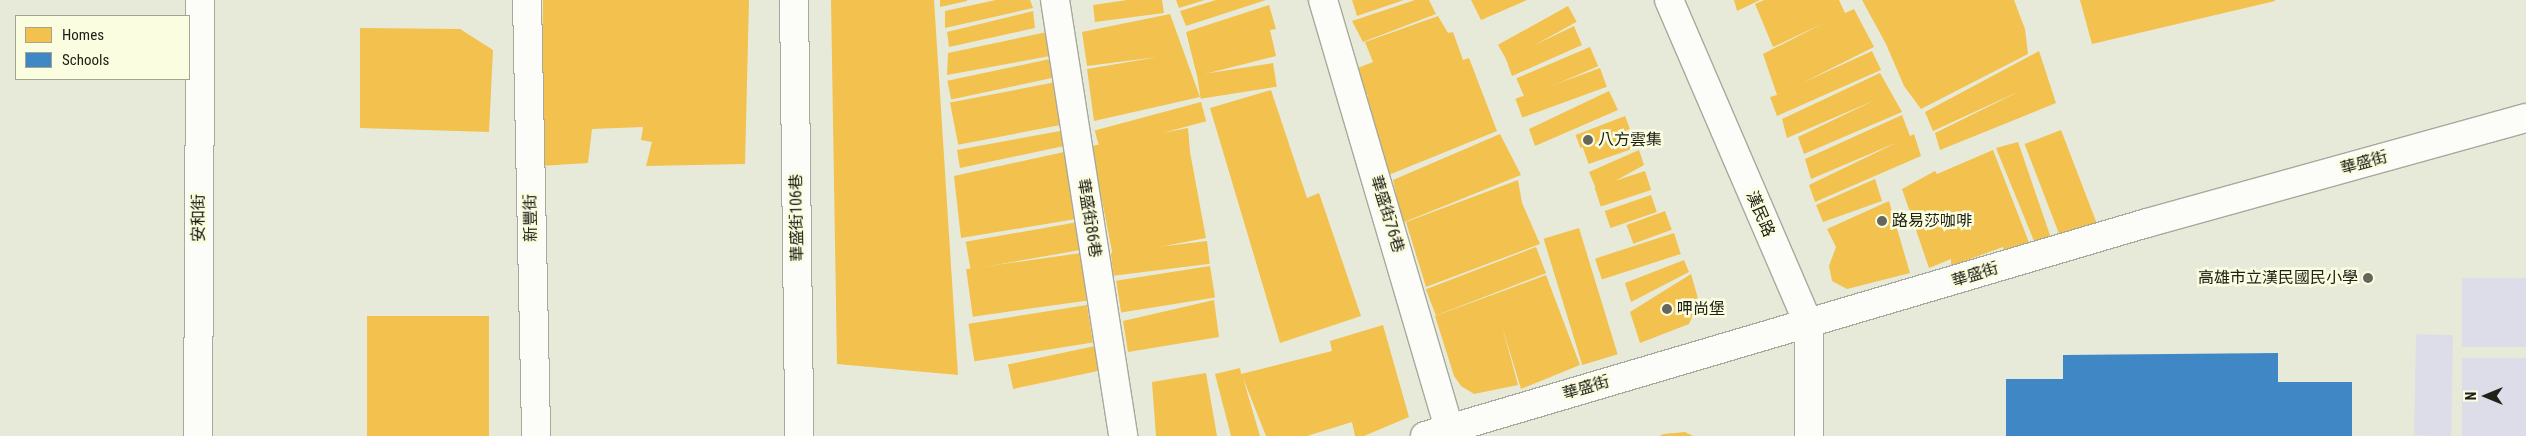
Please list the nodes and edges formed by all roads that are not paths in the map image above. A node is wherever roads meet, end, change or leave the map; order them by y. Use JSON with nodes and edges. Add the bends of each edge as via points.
{"nodes":[{"id":1,"x":200,"y":0,"type":"edge"},
{"id":2,"x":527,"y":0,"type":"edge"},
{"id":3,"x":794,"y":0,"type":"edge"},
{"id":4,"x":1055,"y":0,"type":"edge"},
{"id":5,"x":1322,"y":0,"type":"edge"},
{"id":6,"x":1669,"y":0,"type":"edge"},
{"id":7,"x":2526,"y":118,"type":"edge"},
{"id":8,"x":1809,"y":325,"type":"junction"},
{"id":9,"x":1451,"y":432,"type":"edge"},
{"id":10,"x":198,"y":436,"type":"edge"},
{"id":11,"x":536,"y":436,"type":"edge"},
{"id":12,"x":799,"y":436,"type":"edge"},
{"id":13,"x":1123,"y":436,"type":"edge"},
{"id":14,"x":1425,"y":436,"type":"edge"},
{"id":15,"x":1809,"y":436,"type":"edge"}],
"edges":[{"from":1,"to":10,"type":"street","name":"安和街"},
{"from":2,"to":11,"type":"street","name":"新豐街"},
{"from":3,"to":12,"type":"street","name":"華盛街106巷"},
{"from":4,"to":13,"type":"street","name":"華盛街86巷"},
{"from":5,"to":9,"type":"street","name":"華盛街76巷"},
{"from":6,"to":8,"type":"street","name":"漢民路"},
{"from":7,"to":8,"type":"street","name":"華盛街","via":[[2147,223]]},
{"from":8,"to":9,"type":"street","name":"華盛街"},
{"from":8,"to":15,"type":"street","name":"漢民路"},
{"from":9,"to":14,"type":"street","name":"華盛街"}]}
